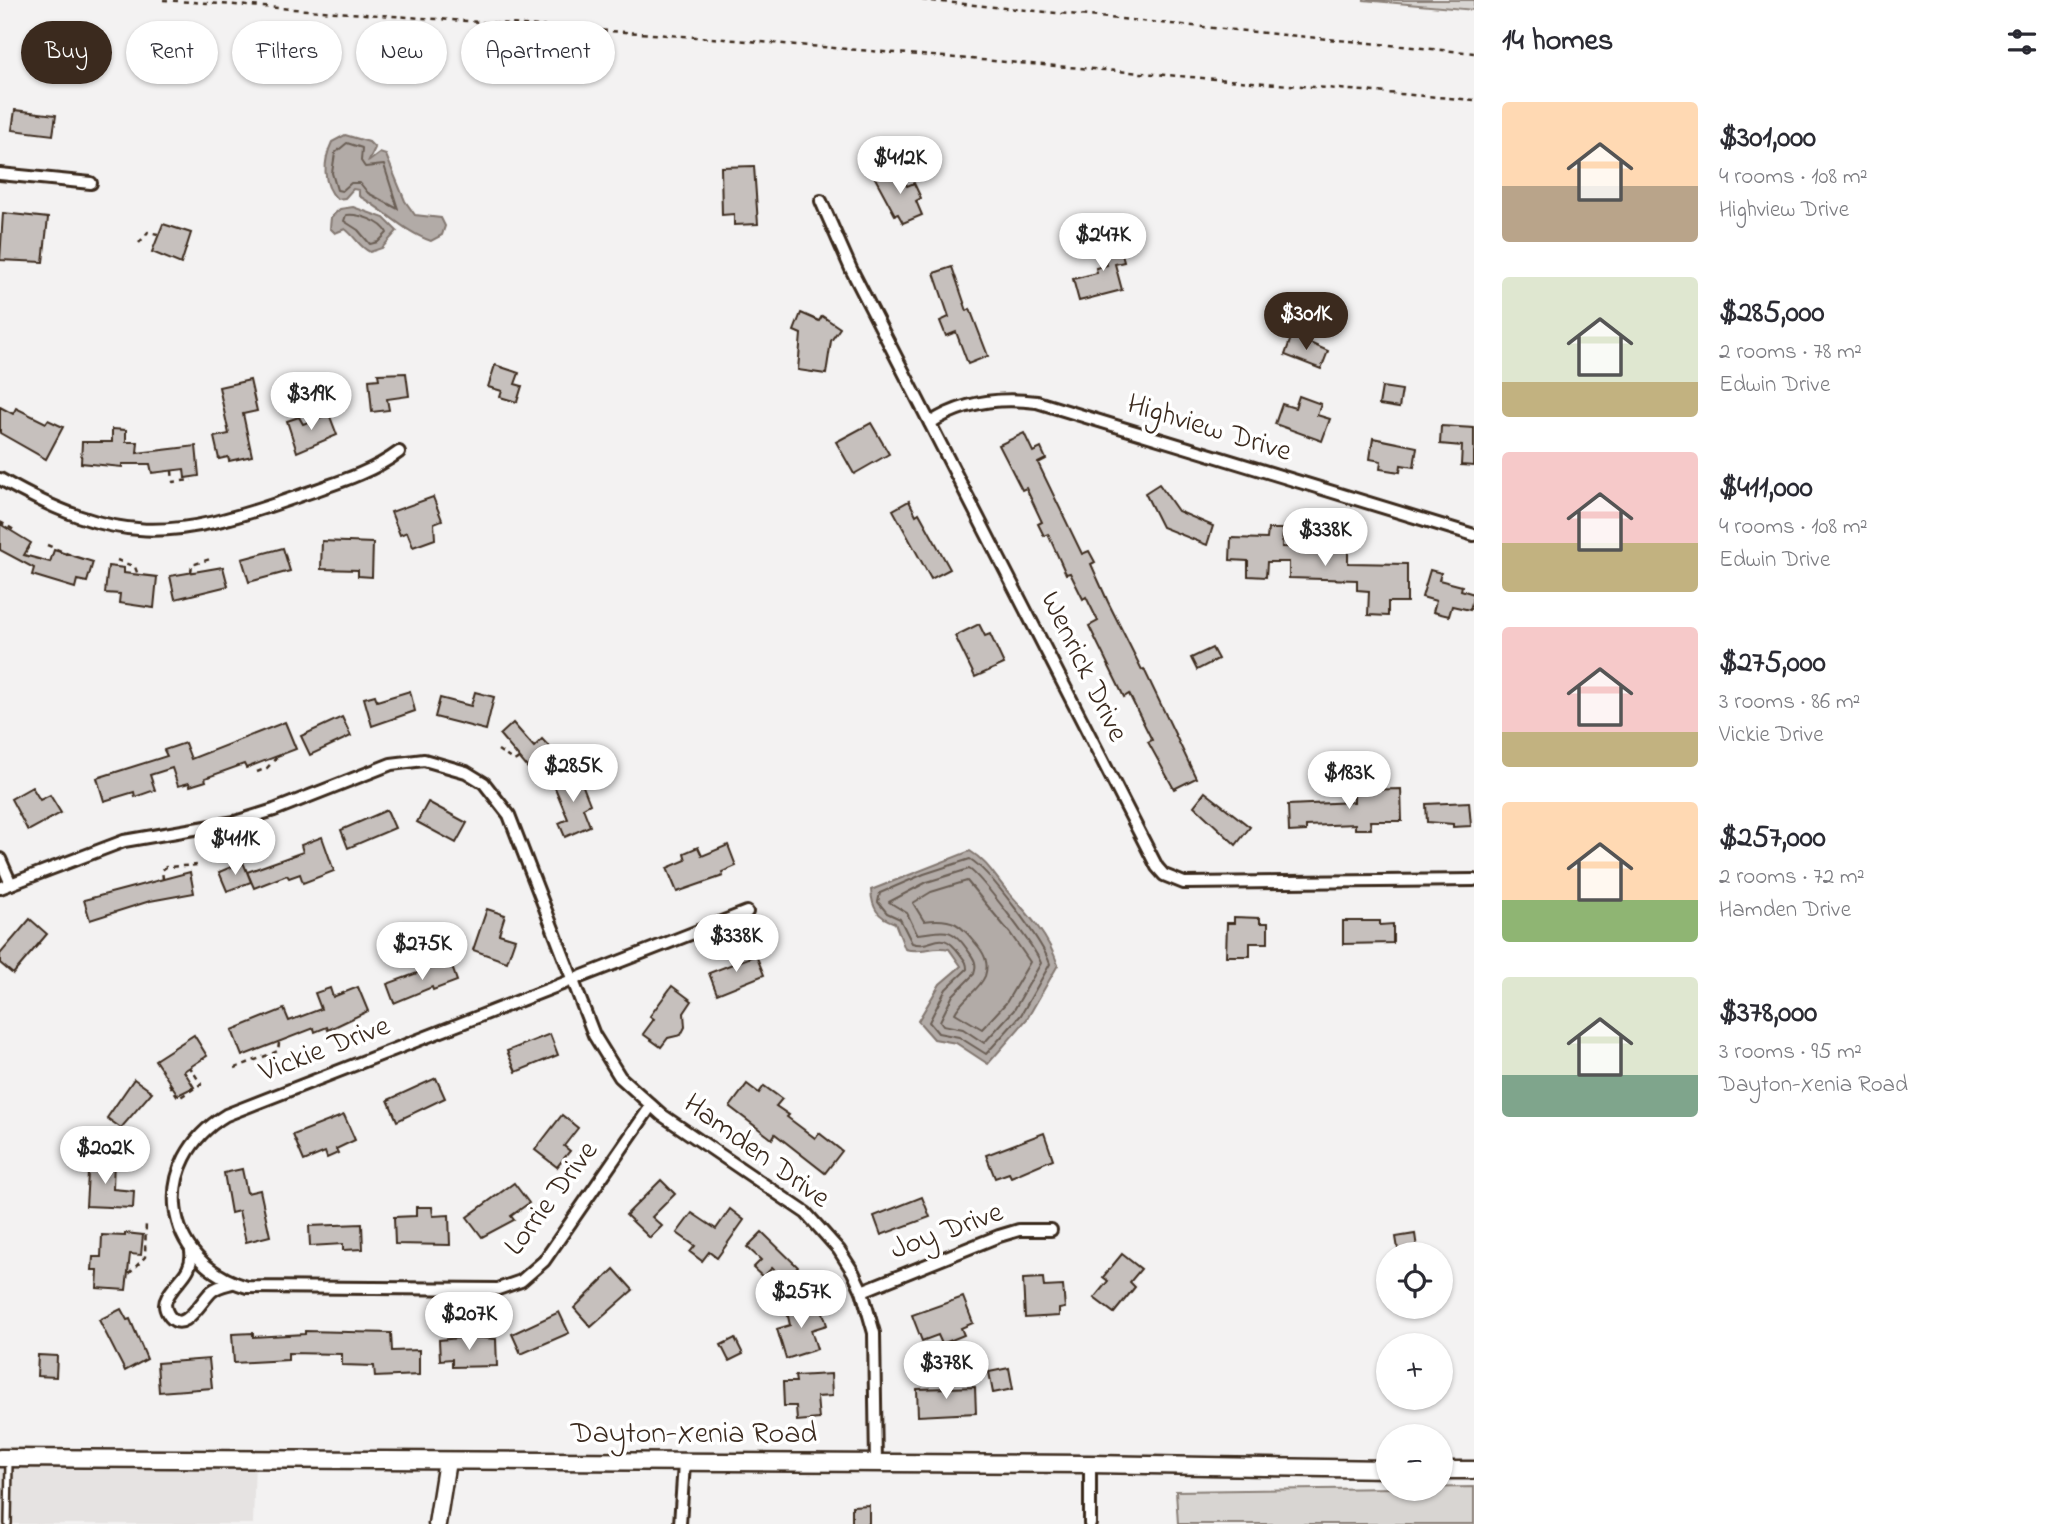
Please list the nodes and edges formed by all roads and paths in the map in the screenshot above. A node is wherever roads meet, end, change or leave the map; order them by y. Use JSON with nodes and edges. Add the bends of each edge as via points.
{"nodes":[{"id":1,"x":163,"y":0,"type":"edge"},
{"id":2,"x":173,"y":0,"type":"edge"},
{"id":3,"x":250,"y":0,"type":"edge"},
{"id":4,"x":922,"y":0,"type":"edge"},
{"id":5,"x":250,"y":6,"type":"junction"},
{"id":6,"x":1474,"y":53,"type":"edge"},
{"id":7,"x":1474,"y":100,"type":"edge"},
{"id":8,"x":0,"y":174,"type":"edge"},
{"id":9,"x":91,"y":183,"type":"dead end"},
{"id":10,"x":821,"y":201,"type":"dead end"},
{"id":11,"x":158,"y":234,"type":"dead end"},
{"id":12,"x":139,"y":243,"type":"dead end"},
{"id":13,"x":930,"y":423,"type":"junction"},
{"id":14,"x":399,"y":452,"type":"dead end"},
{"id":15,"x":172,"y":471,"type":"dead end"},
{"id":16,"x":0,"y":479,"type":"edge"},
{"id":17,"x":192,"y":480,"type":"dead end"},
{"id":18,"x":0,"y":522,"type":"edge"},
{"id":19,"x":16,"y":531,"type":"dead end"},
{"id":20,"x":1474,"y":535,"type":"edge"},
{"id":21,"x":47,"y":545,"type":"dead end"},
{"id":22,"x":73,"y":555,"type":"dead end"},
{"id":23,"x":213,"y":558,"type":"dead end"},
{"id":24,"x":117,"y":560,"type":"dead end"},
{"id":25,"x":191,"y":572,"type":"dead end"},
{"id":26,"x":138,"y":575,"type":"dead end"},
{"id":27,"x":498,"y":750,"type":"dead end"},
{"id":28,"x":279,"y":755,"type":"dead end"},
{"id":29,"x":519,"y":758,"type":"dead end"},
{"id":30,"x":257,"y":772,"type":"dead end"},
{"id":31,"x":254,"y":852,"type":"dead end"},
{"id":32,"x":0,"y":859,"type":"edge"},
{"id":33,"x":198,"y":865,"type":"dead end"},
{"id":34,"x":232,"y":867,"type":"dead end"},
{"id":35,"x":163,"y":879,"type":"dead end"},
{"id":36,"x":1474,"y":880,"type":"edge"},
{"id":37,"x":5,"y":886,"type":"edge"},
{"id":38,"x":747,"y":912,"type":"dead end"},
{"id":39,"x":573,"y":980,"type":"junction"},
{"id":40,"x":279,"y":1043,"type":"dead end"},
{"id":41,"x":190,"y":1068,"type":"dead end"},
{"id":42,"x":235,"y":1068,"type":"dead end"},
{"id":43,"x":169,"y":1084,"type":"dead end"},
{"id":44,"x":651,"y":1107,"type":"junction"},
{"id":45,"x":146,"y":1221,"type":"dead end"},
{"id":46,"x":1051,"y":1230,"type":"dead end"},
{"id":47,"x":191,"y":1251,"type":"junction"},
{"id":48,"x":129,"y":1274,"type":"dead end"},
{"id":49,"x":232,"y":1283,"type":"junction"},
{"id":50,"x":862,"y":1291,"type":"junction"},
{"id":51,"x":4,"y":1458,"type":"edge"},
{"id":52,"x":447,"y":1461,"type":"junction"},
{"id":53,"x":684,"y":1463,"type":"junction"},
{"id":54,"x":876,"y":1464,"type":"junction"},
{"id":55,"x":1090,"y":1464,"type":"junction"},
{"id":56,"x":1376,"y":1469,"type":"edge"},
{"id":57,"x":1453,"y":1470,"type":"edge"},
{"id":58,"x":1474,"y":1470,"type":"edge"},
{"id":59,"x":8,"y":1524,"type":"edge"},
{"id":60,"x":436,"y":1524,"type":"edge"},
{"id":61,"x":680,"y":1524,"type":"edge"},
{"id":62,"x":1090,"y":1524,"type":"edge"}],
"edges":[{"from":1,"to":2,"type":"path"},
{"from":2,"to":5,"type":"path"},
{"from":3,"to":5,"type":"path"},
{"from":4,"to":6,"type":"path"},
{"from":5,"to":7,"type":"path"},
{"from":8,"to":9,"type":"street"},
{"from":10,"to":13,"type":"street","name":"Wenrick Drive"},
{"from":11,"to":12,"type":"path","via":[[144,233]]},
{"from":13,"to":20,"type":"street","name":"Highview Drive","via":[[975,404],[1037,402]]},
{"from":13,"to":36,"type":"street","name":"Wenrick Drive","via":[[1164,875],[1184,883]]},
{"from":14,"to":16,"type":"street","via":[[351,478],[199,528],[180,530],[145,531],[86,519]]},
{"from":15,"to":17,"type":"path","via":[[173,482]]},
{"from":18,"to":19,"type":"path"},
{"from":21,"to":22,"type":"path"},
{"from":23,"to":25,"type":"path","via":[[192,565]]},
{"from":24,"to":26,"type":"path","via":[[135,567]]},
{"from":27,"to":29,"type":"path","via":[[514,761]]},
{"from":28,"to":30,"type":"path"},
{"from":31,"to":34,"type":"path","via":[[230,862]]},
{"from":32,"to":37,"type":"street"},
{"from":33,"to":35,"type":"path","via":[[166,867]]},
{"from":37,"to":39,"type":"street","name":"Hamden Drive","via":[[124,841],[274,810],[391,764],[436,762],[484,783],[509,815]]},
{"from":38,"to":39,"type":"street","name":"Vickie Drive"},
{"from":39,"to":44,"type":"street","name":"Hamden Drive","via":[[606,1056]]},
{"from":39,"to":47,"type":"street","name":"Vickie Drive","via":[[214,1122],[188,1150],[176,1183],[177,1219]]},
{"from":40,"to":42,"type":"path","via":[[278,1051]]},
{"from":41,"to":43,"type":"path","via":[[201,1084],[179,1098]]},
{"from":44,"to":49,"type":"street","name":"Lorrie Drive","via":[[544,1261],[513,1284],[482,1291],[264,1290]]},
{"from":44,"to":50,"type":"street","name":"Hamden Drive","via":[[806,1213],[839,1250]]},
{"from":45,"to":48,"type":"path","via":[[145,1257]]},
{"from":46,"to":50,"type":"street","name":"Joy Drive","via":[[1019,1230],[999,1236]]},
{"from":47,"to":49,"type":"street","name":"Lorrie Drive","via":[[210,1271]]},
{"from":47,"to":49,"type":"street","via":[[190,1268],[166,1301],[171,1318],[191,1318],[212,1291]]},
{"from":50,"to":54,"type":"street","name":"Hamden Drive","via":[[873,1334]]},
{"from":51,"to":52,"type":"main road","name":"Dayton-Xenia Road"},
{"from":51,"to":59,"type":"lane"},
{"from":52,"to":53,"type":"main road","name":"Dayton-Xenia Road"},
{"from":52,"to":60,"type":"main road"},
{"from":53,"to":54,"type":"main road","name":"Dayton-Xenia Road"},
{"from":53,"to":61,"type":"street"},
{"from":54,"to":55,"type":"main road","name":"Dayton-Xenia Road"},
{"from":55,"to":56,"type":"main road","name":"Dayton-Xenia Road"},
{"from":55,"to":62,"type":"street"},
{"from":57,"to":58,"type":"main road"}]}
